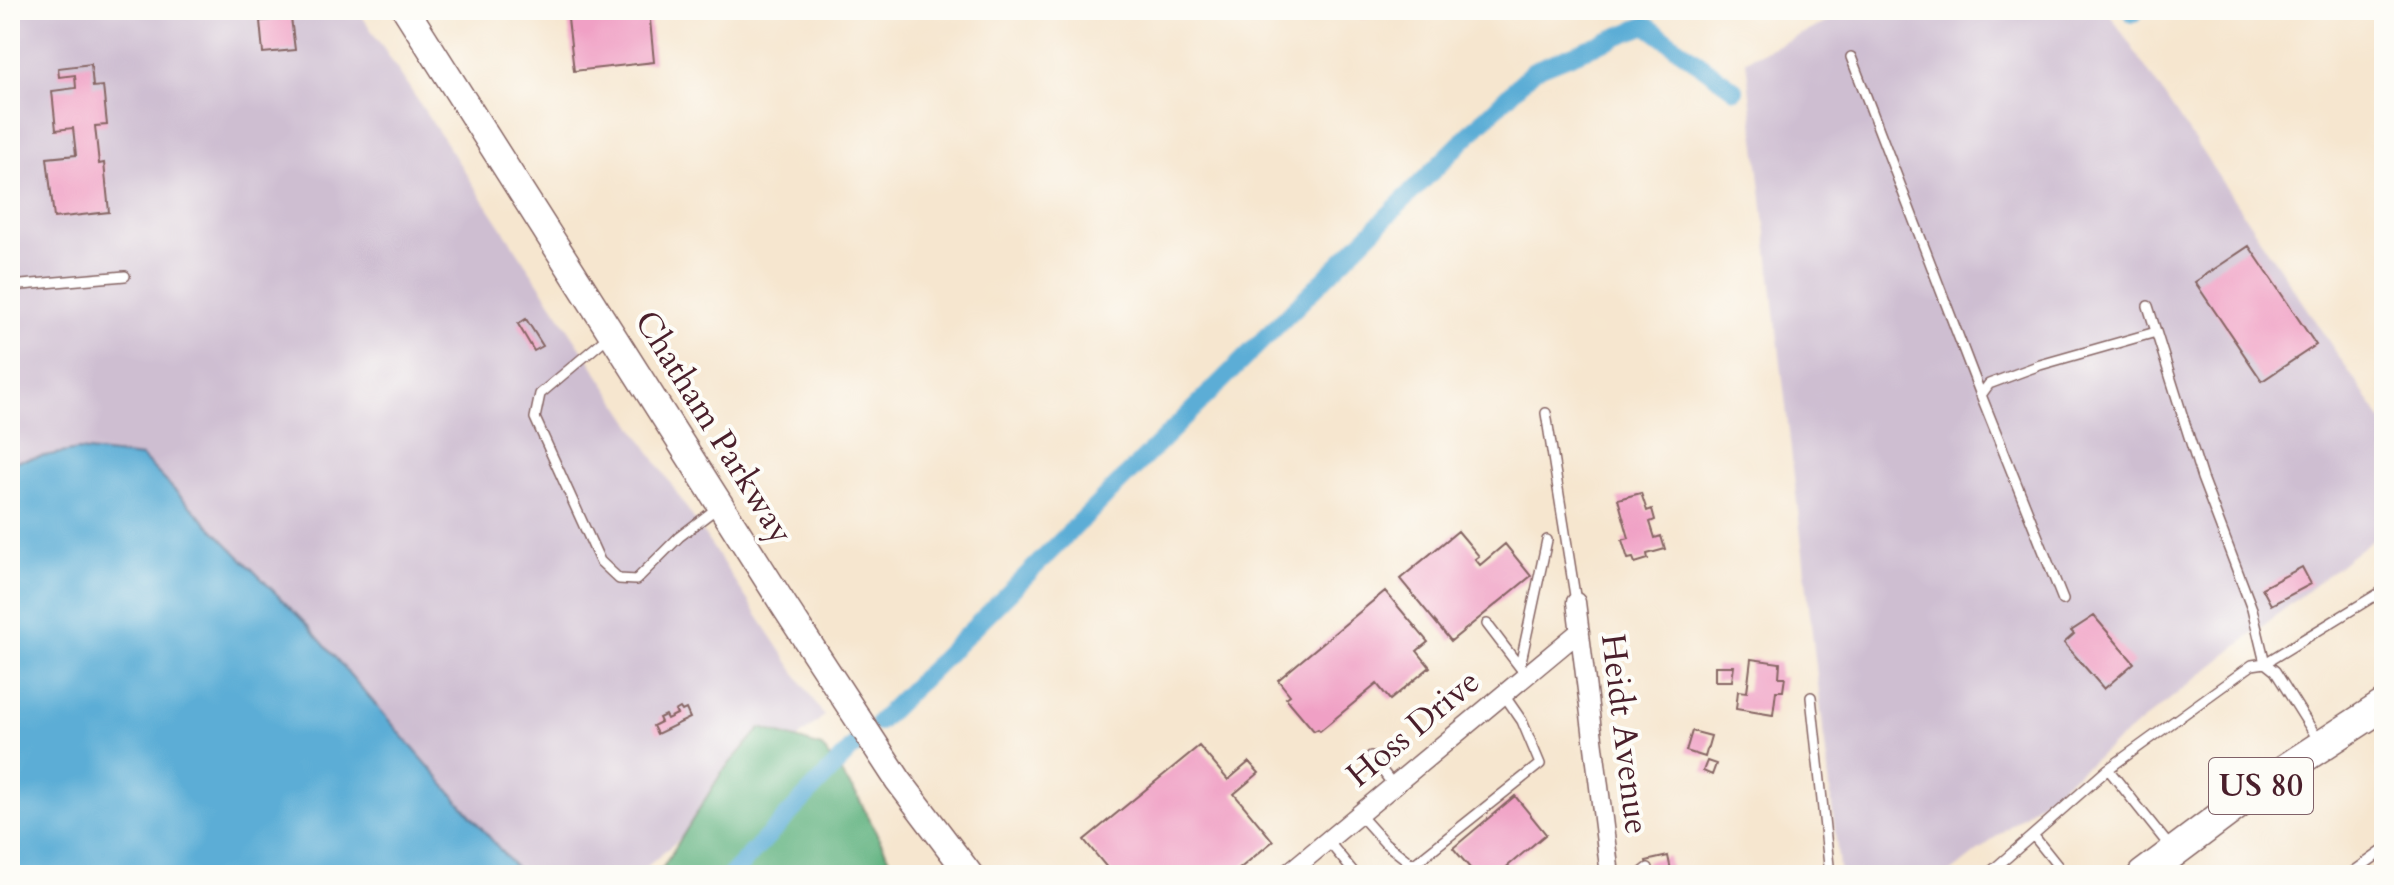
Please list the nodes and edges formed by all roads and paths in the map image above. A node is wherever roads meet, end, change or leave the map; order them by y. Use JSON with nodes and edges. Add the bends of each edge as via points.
{"nodes":[{"id":1,"x":95,"y":10,"type":"edge"},
{"id":2,"x":127,"y":10,"type":"edge"},
{"id":3,"x":406,"y":10,"type":"edge"},
{"id":4,"x":1851,"y":57,"type":"dead end"},
{"id":5,"x":125,"y":276,"type":"dead end"},
{"id":6,"x":10,"y":286,"type":"edge"},
{"id":7,"x":2148,"y":306,"type":"dead end"},
{"id":8,"x":2156,"y":332,"type":"junction"},
{"id":9,"x":612,"y":333,"type":"junction"},
{"id":10,"x":1981,"y":395,"type":"junction"},
{"id":11,"x":1546,"y":413,"type":"dead end"},
{"id":12,"x":721,"y":505,"type":"junction"},
{"id":13,"x":1547,"y":540,"type":"dead end"},
{"id":14,"x":2381,"y":592,"type":"dead end"},
{"id":15,"x":2063,"y":600,"type":"dead end"},
{"id":16,"x":1576,"y":602,"type":"joint"},
{"id":17,"x":1487,"y":624,"type":"dead end"},
{"id":18,"x":1580,"y":631,"type":"junction"},
{"id":19,"x":2265,"y":663,"type":"junction"},
{"id":20,"x":1523,"y":671,"type":"junction"},
{"id":21,"x":1504,"y":695,"type":"junction"},
{"id":22,"x":1811,"y":697,"type":"dead end"},
{"id":23,"x":2384,"y":705,"type":"edge"},
{"id":24,"x":2321,"y":744,"type":"junction"},
{"id":25,"x":1371,"y":756,"type":"dead end"},
{"id":26,"x":2108,"y":769,"type":"junction"},
{"id":27,"x":1394,"y":786,"type":"junction"},
{"id":28,"x":1359,"y":814,"type":"junction"},
{"id":29,"x":2033,"y":835,"type":"junction"},
{"id":30,"x":1328,"y":841,"type":"junction"},
{"id":31,"x":2384,"y":850,"type":"edge"},
{"id":32,"x":2162,"y":863,"type":"edge"},
{"id":33,"x":1648,"y":868,"type":"dead end"},
{"id":34,"x":970,"y":875,"type":"edge"},
{"id":35,"x":1286,"y":875,"type":"edge"},
{"id":36,"x":1356,"y":875,"type":"edge"},
{"id":37,"x":1610,"y":875,"type":"edge"},
{"id":38,"x":1639,"y":875,"type":"edge"},
{"id":39,"x":1830,"y":875,"type":"edge"},
{"id":40,"x":1987,"y":875,"type":"edge"},
{"id":41,"x":2065,"y":875,"type":"edge"},
{"id":42,"x":2349,"y":875,"type":"edge"}],
"edges":[{"from":1,"to":2,"type":"lane"},
{"from":3,"to":9,"type":"main road","name":"Chatham Parkway"},
{"from":4,"to":10,"type":"lane"},
{"from":5,"to":6,"type":"lane"},
{"from":7,"to":8,"type":"lane"},
{"from":8,"to":10,"type":"lane","via":[[2040,365],[1989,384]]},
{"from":8,"to":19,"type":"lane","via":[[2202,478],[2252,609]]},
{"from":9,"to":12,"type":"main road","name":"Chatham Parkway"},
{"from":9,"to":12,"type":"lane","via":[[540,394],[535,418],[600,561],[619,579],[636,580]]},
{"from":10,"to":15,"type":"lane"},
{"from":11,"to":16,"type":"lane"},
{"from":12,"to":34,"type":"main road","name":"Chatham Parkway","via":[[898,780]]},
{"from":13,"to":20,"type":"lane"},
{"from":14,"to":19,"type":"lane"},
{"from":16,"to":18,"type":"street","name":"Heidt Avenue"},
{"from":17,"to":20,"type":"lane"},
{"from":18,"to":20,"type":"street","name":"Hoss Drive"},
{"from":18,"to":37,"type":"street","name":"Heidt Avenue"},
{"from":19,"to":24,"type":"lane"},
{"from":19,"to":26,"type":"lane","via":[[2252,665]]},
{"from":20,"to":21,"type":"street","name":"Hoss Drive"},
{"from":21,"to":27,"type":"street","name":"Hoss Drive"},
{"from":21,"to":28,"type":"lane","via":[[1540,764],[1413,865]]},
{"from":22,"to":39,"type":"lane"},
{"from":23,"to":24,"type":"main road","number":"US 80"},
{"from":24,"to":32,"type":"main road","number":"US 80"},
{"from":25,"to":27,"type":"lane"},
{"from":26,"to":29,"type":"lane"},
{"from":26,"to":32,"type":"lane"},
{"from":27,"to":28,"type":"street","name":"Hoss Drive"},
{"from":28,"to":30,"type":"street","name":"Hoss Drive"},
{"from":29,"to":40,"type":"lane"},
{"from":29,"to":41,"type":"lane"},
{"from":30,"to":35,"type":"street","name":"Hoss Drive"},
{"from":30,"to":36,"type":"lane"},
{"from":31,"to":42,"type":"lane"},
{"from":33,"to":38,"type":"lane"}]}
